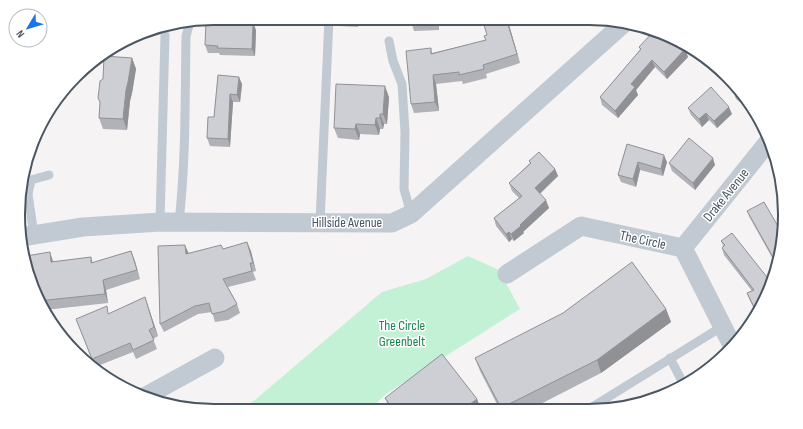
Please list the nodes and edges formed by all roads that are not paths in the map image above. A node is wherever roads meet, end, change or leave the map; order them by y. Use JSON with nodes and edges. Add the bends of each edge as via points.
{"nodes":[{"id":1,"x":329,"y":25,"type":"edge"},
{"id":2,"x":188,"y":27,"type":"edge"},
{"id":3,"x":619,"y":28,"type":"edge"},
{"id":4,"x":165,"y":35,"type":"dead end"},
{"id":5,"x":389,"y":41,"type":"dead end"},
{"id":6,"x":765,"y":146,"type":"edge"},
{"id":7,"x":49,"y":175,"type":"dead end"},
{"id":8,"x":411,"y":214,"type":"junction"},
{"id":9,"x":160,"y":222,"type":"junction"},
{"id":10,"x":179,"y":222,"type":"junction"},
{"id":11,"x":320,"y":222,"type":"junction"},
{"id":12,"x":27,"y":236,"type":"edge"},
{"id":13,"x":683,"y":248,"type":"junction"},
{"id":14,"x":507,"y":274,"type":"dead end"},
{"id":15,"x":723,"y":326,"type":"junction"},
{"id":16,"x":730,"y":340,"type":"edge"},
{"id":17,"x":215,"y":358,"type":"dead end"},
{"id":18,"x":670,"y":358,"type":"junction"},
{"id":19,"x":681,"y":380,"type":"edge"},
{"id":20,"x":151,"y":393,"type":"edge"},
{"id":21,"x":597,"y":404,"type":"edge"}],
"edges":[{"from":1,"to":11,"type":"lane"},
{"from":2,"to":10,"type":"lane","via":[[186,36],[185,134]]},
{"from":3,"to":8,"type":"street","name":"Hillside Avenue"},
{"from":4,"to":9,"type":"lane"},
{"from":5,"to":8,"type":"lane","via":[[402,84],[405,132],[404,189]]},
{"from":6,"to":13,"type":"street","name":"Drake Avenue"},
{"from":7,"to":12,"type":"lane","via":[[31,180]]},
{"from":8,"to":11,"type":"street","name":"Hillside Avenue","via":[[392,222]]},
{"from":9,"to":10,"type":"street","name":"Hillside Avenue"},
{"from":9,"to":12,"type":"street","name":"Hillside Avenue","via":[[83,226]]},
{"from":10,"to":11,"type":"street","name":"Hillside Avenue"},
{"from":13,"to":14,"type":"street","name":"The Circle","via":[[581,226]]},
{"from":13,"to":15,"type":"street","name":"The Circle"},
{"from":15,"to":16,"type":"street","name":"The Circle"},
{"from":15,"to":18,"type":"lane"},
{"from":17,"to":20,"type":"street"},
{"from":18,"to":19,"type":"lane"},
{"from":18,"to":21,"type":"lane"}]}
